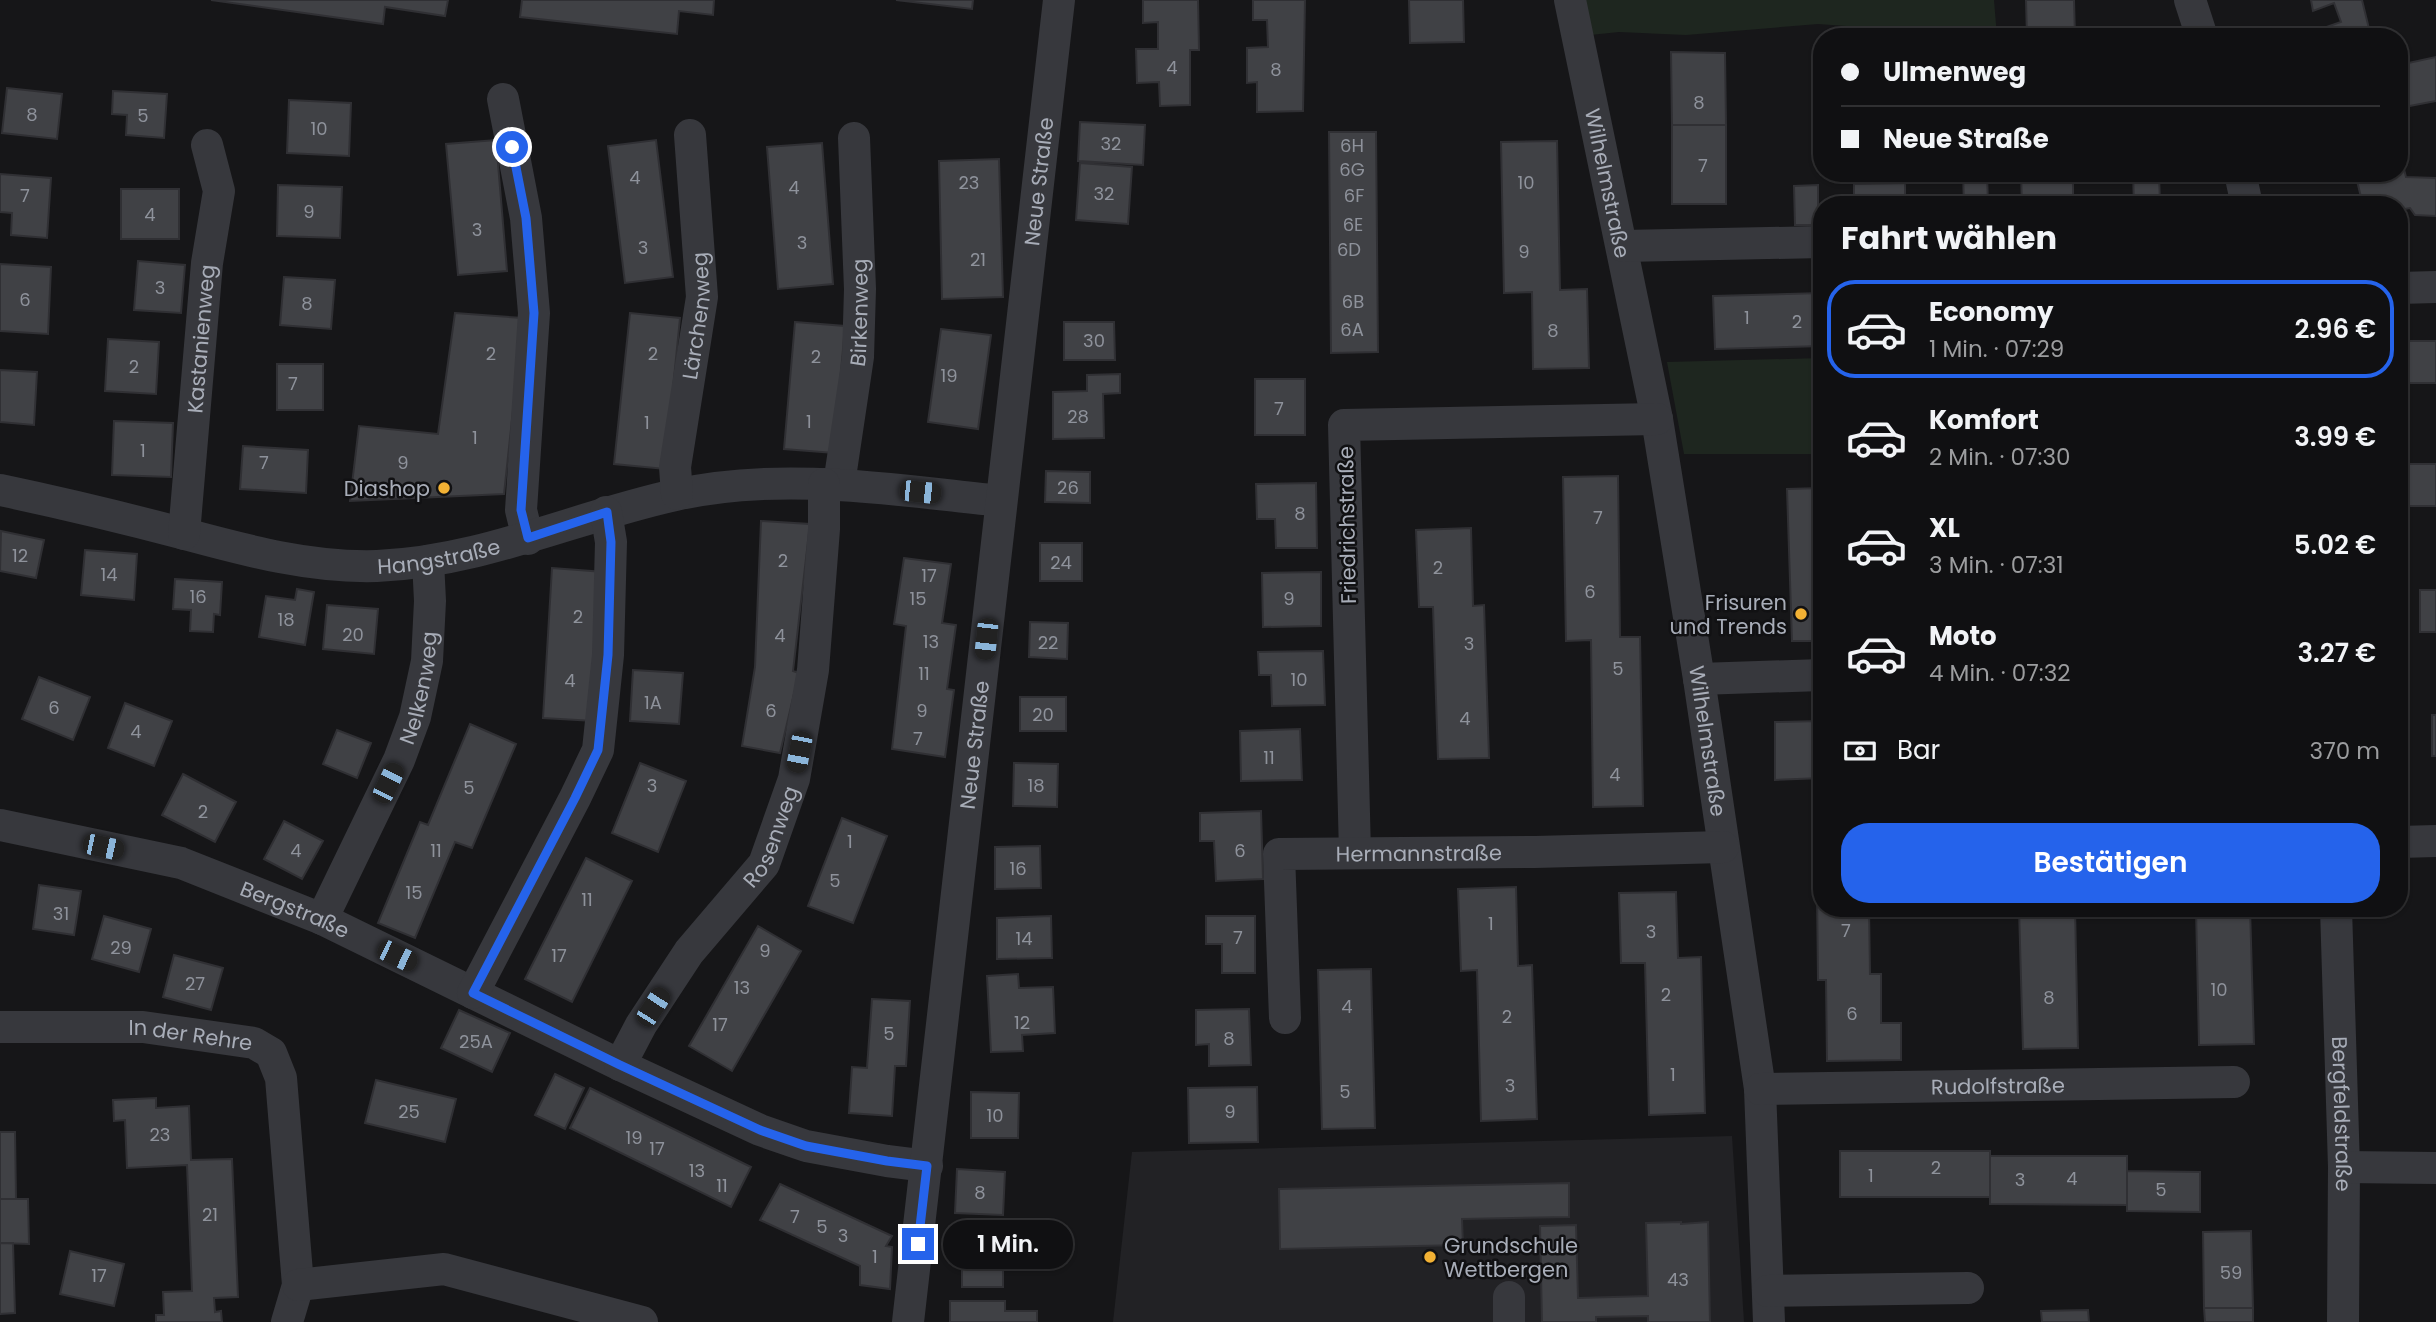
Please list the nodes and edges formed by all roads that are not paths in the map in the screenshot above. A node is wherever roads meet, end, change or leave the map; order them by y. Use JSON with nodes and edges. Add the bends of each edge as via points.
{"nodes":[{"id":1,"x":1059,"y":0,"type":"edge"},
{"id":2,"x":1570,"y":0,"type":"edge"},
{"id":3,"x":2190,"y":0,"type":"edge"},
{"id":4,"x":2199,"y":28,"type":"edge"},
{"id":5,"x":503,"y":99,"type":"dead end"},
{"id":6,"x":690,"y":135,"type":"dead end"},
{"id":7,"x":854,"y":138,"type":"dead end"},
{"id":8,"x":207,"y":145,"type":"dead end"},
{"id":9,"x":1813,"y":242,"type":"edge"},
{"id":10,"x":1623,"y":247,"type":"junction"},
{"id":11,"x":2436,"y":287,"type":"edge"},
{"id":12,"x":2408,"y":288,"type":"edge"},
{"id":13,"x":1657,"y":419,"type":"junction"},
{"id":14,"x":831,"y":484,"type":"junction"},
{"id":15,"x":0,"y":490,"type":"edge"},
{"id":16,"x":677,"y":494,"type":"junction"},
{"id":17,"x":1001,"y":501,"type":"junction"},
{"id":18,"x":607,"y":512,"type":"junction"},
{"id":19,"x":184,"y":534,"type":"junction"},
{"id":20,"x":528,"y":538,"type":"junction"},
{"id":21,"x":428,"y":561,"type":"junction"},
{"id":22,"x":1813,"y":676,"type":"edge"},
{"id":23,"x":1699,"y":679,"type":"junction"},
{"id":24,"x":0,"y":825,"type":"edge"},
{"id":25,"x":2436,"y":841,"type":"edge"},
{"id":26,"x":2408,"y":842,"type":"edge"},
{"id":27,"x":1723,"y":847,"type":"junction"},
{"id":28,"x":1355,"y":853,"type":"junction"},
{"id":29,"x":2336,"y":917,"type":"edge"},
{"id":30,"x":322,"y":919,"type":"junction"},
{"id":31,"x":473,"y":993,"type":"junction"},
{"id":32,"x":1285,"y":1018,"type":"dead end"},
{"id":33,"x":0,"y":1027,"type":"edge"},
{"id":34,"x":620,"y":1065,"type":"junction"},
{"id":35,"x":2234,"y":1082,"type":"dead end"},
{"id":36,"x":1760,"y":1089,"type":"junction"},
{"id":37,"x":927,"y":1166,"type":"junction"},
{"id":38,"x":2344,"y":1167,"type":"junction"},
{"id":39,"x":2436,"y":1168,"type":"edge"},
{"id":40,"x":298,"y":1285,"type":"junction"},
{"id":41,"x":1968,"y":1288,"type":"dead end"},
{"id":42,"x":1769,"y":1307,"type":"edge"},
{"id":43,"x":287,"y":1322,"type":"edge"},
{"id":44,"x":642,"y":1322,"type":"edge"},
{"id":45,"x":908,"y":1322,"type":"edge"},
{"id":46,"x":2343,"y":1322,"type":"edge"}],
"edges":[{"from":1,"to":17,"type":"street","name":"Neue Straße"},
{"from":2,"to":10,"type":"street","name":"Wilhelmstraße"},
{"from":3,"to":4,"type":"street"},
{"from":5,"to":20,"type":"street","via":[[526,218],[534,313],[521,510]]},
{"from":6,"to":16,"type":"street","name":"Lärchenweg","via":[[702,297],[675,467]]},
{"from":7,"to":14,"type":"street","name":"Birkenweg","via":[[858,357]]},
{"from":8,"to":19,"type":"street","name":"Kastanienweg","via":[[219,191],[208,263]]},
{"from":9,"to":10,"type":"street"},
{"from":10,"to":13,"type":"street","name":"Wilhelmstraße"},
{"from":11,"to":12,"type":"street"},
{"from":13,"to":23,"type":"street","name":"Wilhelmstraße"},
{"from":13,"to":28,"type":"street","name":"Friedrichstraße","via":[[1344,425]]},
{"from":14,"to":16,"type":"street","name":"Hangstraße","via":[[729,486]]},
{"from":14,"to":17,"type":"street","name":"Hangstraße"},
{"from":14,"to":34,"type":"street","name":"Rosenweg","via":[[813,670],[794,779],[764,864],[689,951]]},
{"from":15,"to":19,"type":"street","name":"Hangstraße"},
{"from":16,"to":18,"type":"street","name":"Hangstraße"},
{"from":17,"to":37,"type":"street","name":"Neue Straße"},
{"from":18,"to":20,"type":"street","name":"Hangstraße"},
{"from":18,"to":31,"type":"street","via":[[611,542],[608,655],[598,750]]},
{"from":19,"to":21,"type":"street","name":"Hangstraße","via":[[254,553],[328,564]]},
{"from":20,"to":21,"type":"street","name":"Hangstraße"},
{"from":21,"to":30,"type":"street","name":"Nelkenweg","via":[[427,661],[415,716],[399,760]]},
{"from":22,"to":23,"type":"street"},
{"from":23,"to":27,"type":"street","name":"Wilhelmstraße"},
{"from":24,"to":30,"type":"street","name":"Bergstraße","via":[[181,863]]},
{"from":25,"to":26,"type":"street"},
{"from":27,"to":28,"type":"street","name":"Hermannstraße"},
{"from":27,"to":36,"type":"street","name":"Wilhelmstraße"},
{"from":28,"to":32,"type":"street","name":"Hermannstraße","via":[[1279,854]]},
{"from":29,"to":38,"type":"street","name":"Bergfeldstraße"},
{"from":30,"to":31,"type":"street","name":"Bergstraße"},
{"from":31,"to":34,"type":"street","name":"Bergstraße"},
{"from":33,"to":40,"type":"street","name":"In der Rehre","via":[[142,1027],[254,1043],[271,1053],[281,1078]]},
{"from":34,"to":37,"type":"street","name":"Bergstraße","via":[[760,1130],[806,1146]]},
{"from":35,"to":36,"type":"street","name":"Rudolfstraße"},
{"from":36,"to":42,"type":"street","name":"Wilhelmstraße"},
{"from":37,"to":45,"type":"street","name":"Neue Straße"},
{"from":38,"to":39,"type":"street"},
{"from":38,"to":46,"type":"street","name":"Bergfeldstraße"},
{"from":40,"to":43,"type":"street","name":"In der Rehre"},
{"from":40,"to":44,"type":"street","via":[[444,1269]]},
{"from":41,"to":42,"type":"street"}]}
